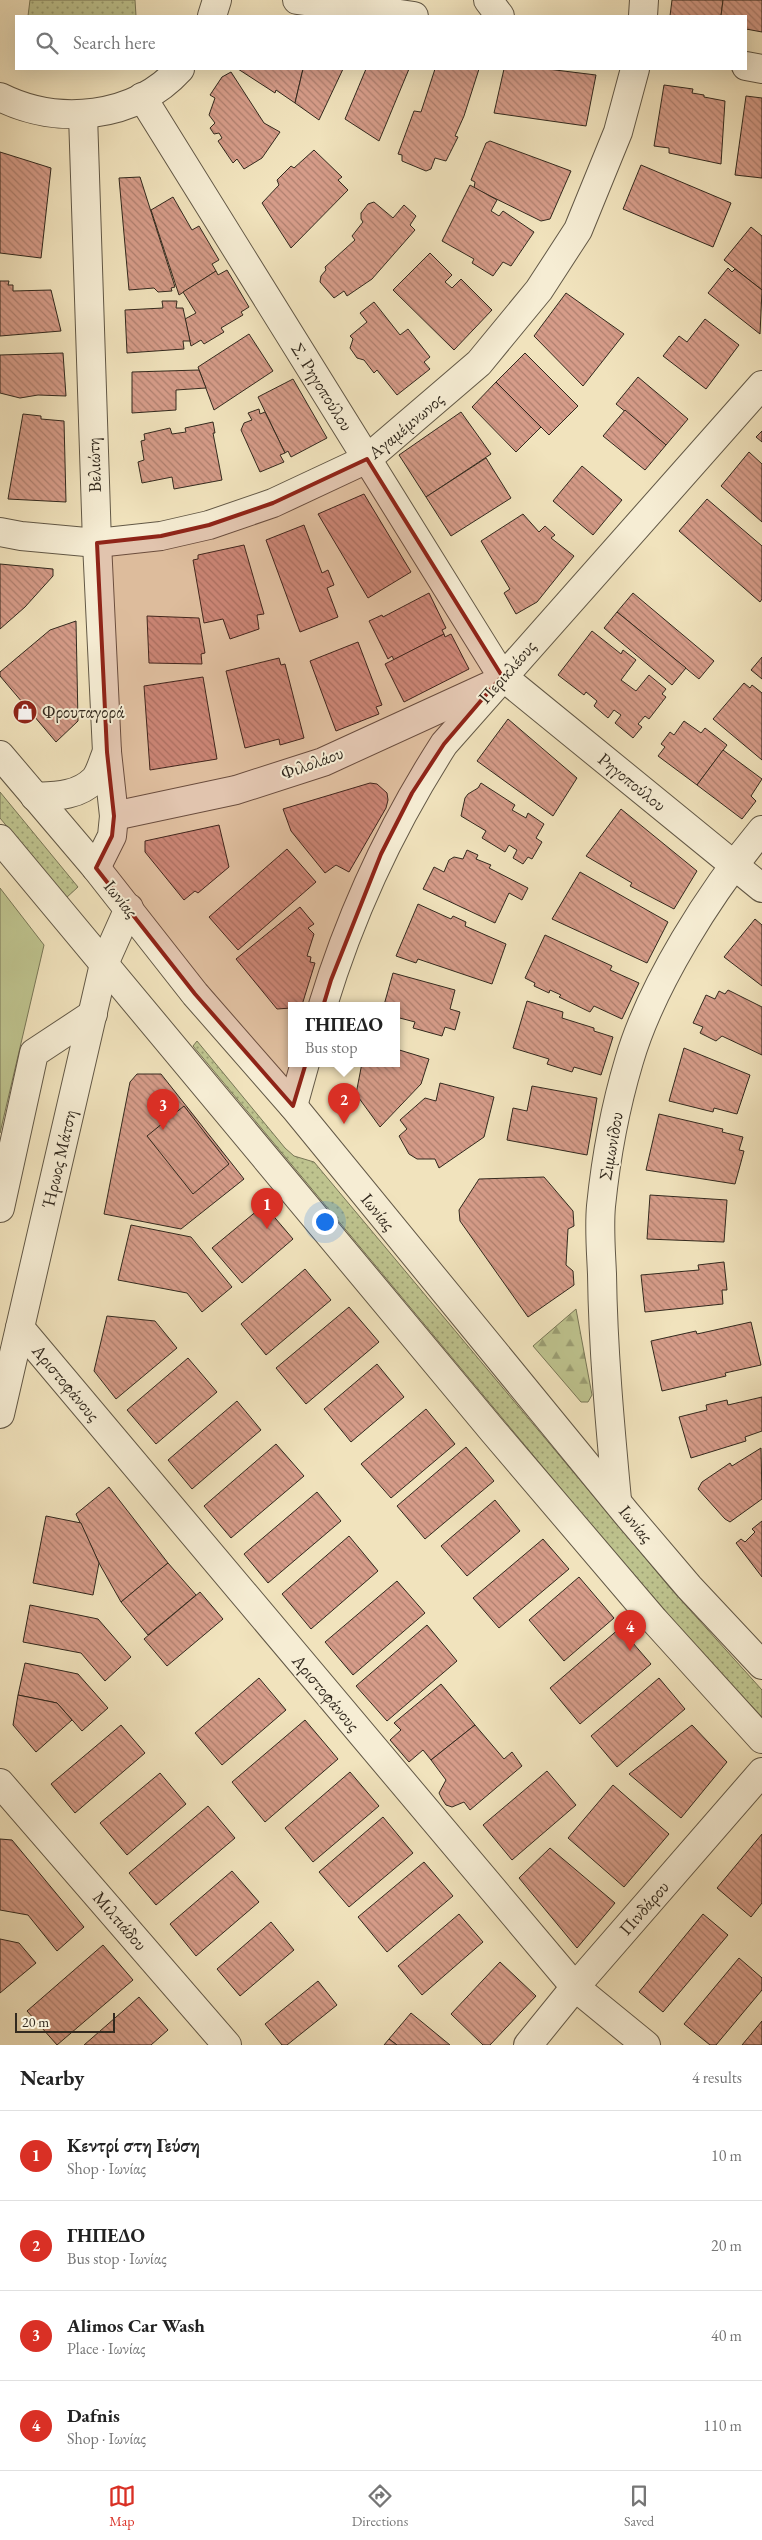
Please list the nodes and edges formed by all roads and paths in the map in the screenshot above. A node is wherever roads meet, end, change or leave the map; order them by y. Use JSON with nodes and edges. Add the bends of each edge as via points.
{"nodes":[{"id":1,"x":218,"y":0,"type":"edge"},
{"id":2,"x":297,"y":0,"type":"edge"},
{"id":3,"x":488,"y":0,"type":"edge"},
{"id":4,"x":644,"y":0,"type":"edge"},
{"id":5,"x":212,"y":15,"type":"edge"},
{"id":6,"x":407,"y":15,"type":"edge"},
{"id":7,"x":499,"y":15,"type":"edge"},
{"id":8,"x":643,"y":15,"type":"edge"},
{"id":9,"x":747,"y":66,"type":"edge"},
{"id":10,"x":762,"y":69,"type":"edge"},
{"id":11,"x":179,"y":70,"type":"edge"},
{"id":12,"x":634,"y":70,"type":"edge"},
{"id":13,"x":0,"y":97,"type":"edge"},
{"id":14,"x":142,"y":98,"type":"junction"},
{"id":15,"x":82,"y":115,"type":"junction"},
{"id":16,"x":762,"y":385,"type":"edge"},
{"id":17,"x":367,"y":459,"type":"junction"},
{"id":18,"x":0,"y":532,"type":"edge"},
{"id":19,"x":97,"y":543,"type":"junction"},
{"id":20,"x":501,"y":678,"type":"junction"},
{"id":21,"x":107,"y":752,"type":"junction"},
{"id":22,"x":0,"y":755,"type":"edge"},
{"id":23,"x":35,"y":797,"type":"junction"},
{"id":24,"x":114,"y":816,"type":"junction"},
{"id":25,"x":762,"y":830,"type":"edge"},
{"id":26,"x":0,"y":839,"type":"edge"},
{"id":27,"x":733,"y":864,"type":"junction"},
{"id":28,"x":96,"y":868,"type":"junction"},
{"id":29,"x":762,"y":888,"type":"edge"},
{"id":30,"x":129,"y":908,"type":"junction"},
{"id":31,"x":104,"y":964,"type":"junction"},
{"id":32,"x":324,"y":1002,"type":"edge"},
{"id":33,"x":93,"y":1014,"type":"junction"},
{"id":34,"x":304,"y":1067,"type":"edge"},
{"id":35,"x":292,"y":1106,"type":"junction"},
{"id":36,"x":0,"y":1208,"type":"edge"},
{"id":37,"x":20,"y":1328,"type":"junction"},
{"id":38,"x":0,"y":1414,"type":"edge"},
{"id":39,"x":617,"y":1500,"type":"junction"},
{"id":40,"x":762,"y":1665,"type":"edge"},
{"id":41,"x":762,"y":1739,"type":"edge"},
{"id":42,"x":762,"y":1772,"type":"edge"},
{"id":43,"x":4,"y":1792,"type":"edge"},
{"id":44,"x":575,"y":1987,"type":"junction"},
{"id":45,"x":227,"y":2045,"type":"edge"},
{"id":46,"x":528,"y":2045,"type":"edge"},
{"id":47,"x":646,"y":2045,"type":"edge"}],
"edges":[{"from":1,"to":5,"type":"street"},
{"from":2,"to":6,"type":"street"},
{"from":3,"to":7,"type":"street"},
{"from":4,"to":8,"type":"street"},
{"from":9,"to":10,"type":"street"},
{"from":11,"to":14,"type":"street"},
{"from":12,"to":17,"type":"street","name":"Αγαμέμνωνος","via":[[618,132],[578,230],[539,290],[479,363]]},
{"from":13,"to":15,"type":"street","via":[[40,112]]},
{"from":14,"to":15,"type":"street","via":[[117,108]]},
{"from":14,"to":17,"type":"street","name":"Σ. Ρηγοπούλου"},
{"from":15,"to":19,"type":"street","name":"Βελιώτη"},
{"from":16,"to":20,"type":"street","name":"Περικλέους"},
{"from":17,"to":19,"type":"street","name":"Αγαμέμνωνος","via":[[273,503],[209,525],[161,536]]},
{"from":17,"to":20,"type":"street","name":"Σ. Ρηγοπούλου"},
{"from":18,"to":19,"type":"street","name":"Αγαμέμνωνος"},
{"from":19,"to":21,"type":"street","name":"Βελιώτη"},
{"from":20,"to":24,"type":"street","name":"Φιλολάου","via":[[323,762],[236,790]]},
{"from":20,"to":27,"type":"street","name":"Ρηγοπούλου"},
{"from":20,"to":32,"type":"street","name":"Περικλέους","via":[[444,744],[412,794],[378,862]]},
{"from":21,"to":23,"type":"street","via":[[95,780],[76,792]]},
{"from":21,"to":24,"type":"street","name":"Βελιώτη"},
{"from":22,"to":23,"type":"street","name":"Ιωνίας"},
{"from":23,"to":28,"type":"street","name":"Ιωνίας"},
{"from":24,"to":28,"type":"street","name":"Βελιώτη","via":[[112,836]]},
{"from":25,"to":27,"type":"street","name":"Σιμωνίδου"},
{"from":26,"to":31,"type":"street"},
{"from":27,"to":29,"type":"street","name":"Ρηγοπούλου"},
{"from":27,"to":39,"type":"street","name":"Σιμωνίδου","via":[[655,996],[629,1060],[610,1139],[600,1208],[602,1291]]},
{"from":28,"to":30,"type":"street","name":"Ιωνίας"},
{"from":30,"to":31,"type":"street","name":"Ήρωος Μάτση"},
{"from":30,"to":35,"type":"street","name":"Ιωνίας","via":[[195,994]]},
{"from":31,"to":33,"type":"street","name":"Ήρωος Μάτση"},
{"from":31,"to":41,"type":"street","via":[[617,1577]]},
{"from":33,"to":36,"type":"street","via":[[34,1053]]},
{"from":33,"to":37,"type":"street","name":"Ήρωος Μάτση"},
{"from":34,"to":35,"type":"street"},
{"from":35,"to":39,"type":"street","name":"Ιωνίας","via":[[447,1298]]},
{"from":37,"to":38,"type":"street","name":"Ήρωος Μάτση"},
{"from":37,"to":44,"type":"street","name":"Αριστοφάνους"},
{"from":39,"to":40,"type":"street","name":"Ιωνίας","via":[[689,1587]]},
{"from":42,"to":44,"type":"street","name":"Πινδάρου"},
{"from":43,"to":45,"type":"street","name":"Μιλτιάδου"},
{"from":44,"to":46,"type":"street","name":"Πινδάρου"},
{"from":44,"to":47,"type":"street","name":"Αριστοφάνους"}]}
